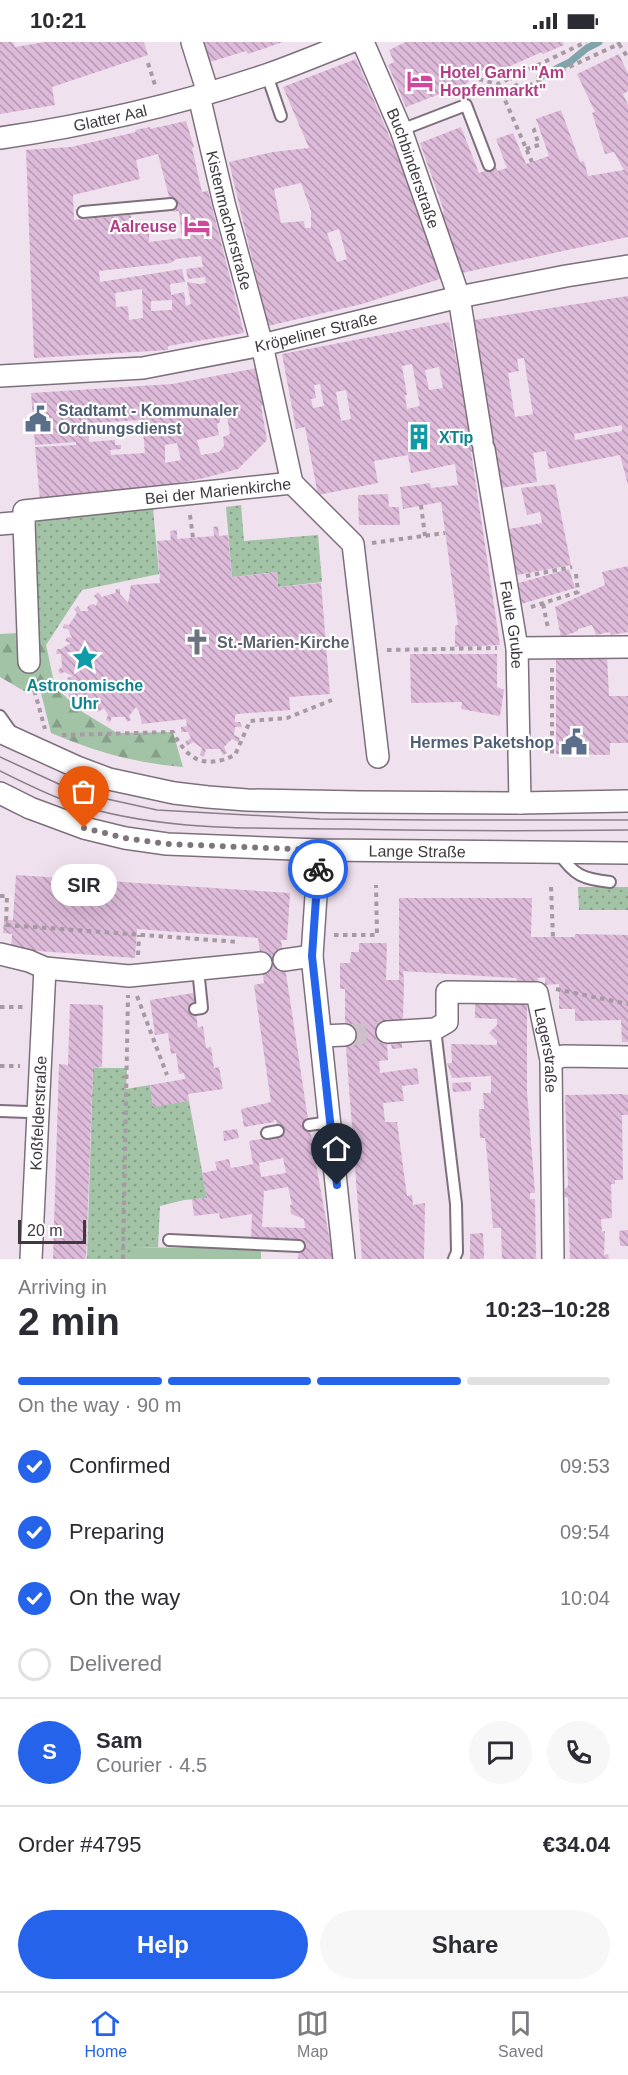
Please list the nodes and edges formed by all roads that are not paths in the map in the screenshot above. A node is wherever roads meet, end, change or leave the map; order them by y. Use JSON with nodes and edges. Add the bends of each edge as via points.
{"nodes":[{"id":1,"x":192,"y":42,"type":"edge"},
{"id":2,"x":351,"y":42,"type":"edge"},
{"id":3,"x":363,"y":42,"type":"edge"},
{"id":4,"x":267,"y":75,"type":"junction"},
{"id":5,"x":203,"y":99,"type":"junction"},
{"id":6,"x":281,"y":116,"type":"dead end"},
{"id":7,"x":401,"y":130,"type":"junction"},
{"id":8,"x":0,"y":138,"type":"edge"},
{"id":9,"x":489,"y":165,"type":"dead end"},
{"id":10,"x":171,"y":204,"type":"dead end"},
{"id":11,"x":83,"y":212,"type":"dead end"},
{"id":12,"x":628,"y":266,"type":"edge"},
{"id":13,"x":459,"y":297,"type":"junction"},
{"id":14,"x":262,"y":345,"type":"junction"},
{"id":15,"x":0,"y":376,"type":"edge"},
{"id":16,"x":292,"y":483,"type":"junction"},
{"id":17,"x":24,"y":522,"type":"junction"},
{"id":18,"x":0,"y":524,"type":"edge"},
{"id":19,"x":628,"y":646,"type":"edge"},
{"id":20,"x":507,"y":648,"type":"junction"},
{"id":21,"x":30,"y":672,"type":"road end"},
{"id":22,"x":0,"y":716,"type":"edge"},
{"id":23,"x":5,"y":738,"type":"edge"},
{"id":24,"x":378,"y":757,"type":"dead end"},
{"id":25,"x":0,"y":793,"type":"edge"},
{"id":26,"x":628,"y":801,"type":"edge"},
{"id":27,"x":520,"y":803,"type":"junction"},
{"id":28,"x":319,"y":850,"type":"junction"},
{"id":29,"x":560,"y":853,"type":"junction"},
{"id":30,"x":628,"y":853,"type":"edge"},
{"id":31,"x":610,"y":882,"type":"dead end"},
{"id":32,"x":0,"y":954,"type":"edge"},
{"id":33,"x":312,"y":956,"type":"junction"},
{"id":34,"x":284,"y":960,"type":"dead end"},
{"id":35,"x":261,"y":963,"type":"dead end"},
{"id":36,"x":45,"y":968,"type":"junction"},
{"id":37,"x":198,"y":969,"type":"junction"},
{"id":38,"x":195,"y":1009,"type":"dead end"},
{"id":39,"x":435,"y":1029,"type":"junction"},
{"id":40,"x":387,"y":1032,"type":"tunnel mouth"},
{"id":41,"x":345,"y":1035,"type":"tunnel mouth"},
{"id":42,"x":321,"y":1036,"type":"junction"},
{"id":43,"x":628,"y":1057,"type":"edge"},
{"id":44,"x":551,"y":1060,"type":"junction"},
{"id":45,"x":0,"y":1111,"type":"edge"},
{"id":46,"x":28,"y":1112,"type":"dead end"},
{"id":47,"x":330,"y":1122,"type":"junction"},
{"id":48,"x":309,"y":1125,"type":"dead end"},
{"id":49,"x":169,"y":1240,"type":"dead end"},
{"id":50,"x":299,"y":1246,"type":"dead end"},
{"id":51,"x":340,"y":1252,"type":"edge"},
{"id":52,"x":32,"y":1259,"type":"edge"},
{"id":53,"x":454,"y":1259,"type":"edge"},
{"id":54,"x":553,"y":1259,"type":"edge"}],
"edges":[{"from":1,"to":5,"type":"street","name":"Kistenmacherstraße"},
{"from":2,"to":4,"type":"street","name":"Glatter Aal"},
{"from":3,"to":7,"type":"street","name":"Buchbinderstraße"},
{"from":4,"to":5,"type":"street","name":"Glatter Aal"},
{"from":4,"to":6,"type":"lane"},
{"from":5,"to":8,"type":"street","name":"Glatter Aal"},
{"from":5,"to":14,"type":"street","name":"Kistenmacherstraße","via":[[216,195]]},
{"from":7,"to":9,"type":"lane","via":[[466,105]]},
{"from":7,"to":13,"type":"street","name":"Buchbinderstraße"},
{"from":10,"to":11,"type":"lane"},
{"from":12,"to":13,"type":"street","name":"Kröpeliner Straße"},
{"from":13,"to":14,"type":"street","name":"Kröpeliner Straße"},
{"from":13,"to":20,"type":"street","name":"Faule Grube","via":[[510,612]]},
{"from":14,"to":15,"type":"street","name":"Kröpeliner Straße","via":[[142,368]]},
{"from":14,"to":16,"type":"street","name":"Kistenmacherstraße"},
{"from":16,"to":17,"type":"street","name":"Bei der Marienkirche","via":[[24,511]]},
{"from":16,"to":24,"type":"street","name":"Bei der Marienkirche","via":[[353,544]]},
{"from":17,"to":18,"type":"street","name":"Bei der Marienkirche"},
{"from":17,"to":21,"type":"street"},
{"from":19,"to":20,"type":"street"},
{"from":20,"to":27,"type":"street","name":"Faule Grube"},
{"from":22,"to":23,"type":"lane"},
{"from":23,"to":27,"type":"street","via":[[41,743],[109,778],[174,793],[298,801]]},
{"from":25,"to":28,"type":"street","name":"Lange Straße","via":[[73,824],[125,838],[167,844]]},
{"from":26,"to":27,"type":"street"},
{"from":28,"to":29,"type":"street","name":"Lange Straße"},
{"from":28,"to":33,"type":"street"},
{"from":29,"to":30,"type":"street","name":"Lange Straße"},
{"from":29,"to":31,"type":"lane","via":[[569,869],[589,880]]},
{"from":32,"to":36,"type":"street"},
{"from":33,"to":34,"type":"street"},
{"from":33,"to":42,"type":"street"},
{"from":35,"to":37,"type":"street"},
{"from":36,"to":37,"type":"street","via":[[129,976]]},
{"from":36,"to":52,"type":"street","name":"Koßfelderstraße"},
{"from":37,"to":38,"type":"lane","via":[[202,1008]]},
{"from":39,"to":40,"type":"street"},
{"from":39,"to":44,"type":"street","name":"Lagerstraße","via":[[447,1022],[447,992],[537,993]]},
{"from":39,"to":53,"type":"lane","via":[[456,1204]]},
{"from":41,"to":42,"type":"street"},
{"from":42,"to":47,"type":"street"},
{"from":43,"to":44,"type":"street","via":[[562,1056]]},
{"from":44,"to":54,"type":"street","name":"Lagerstraße","via":[[557,1204]]},
{"from":45,"to":46,"type":"lane"},
{"from":47,"to":48,"type":"lane"},
{"from":47,"to":51,"type":"street"},
{"from":49,"to":50,"type":"lane"}]}
